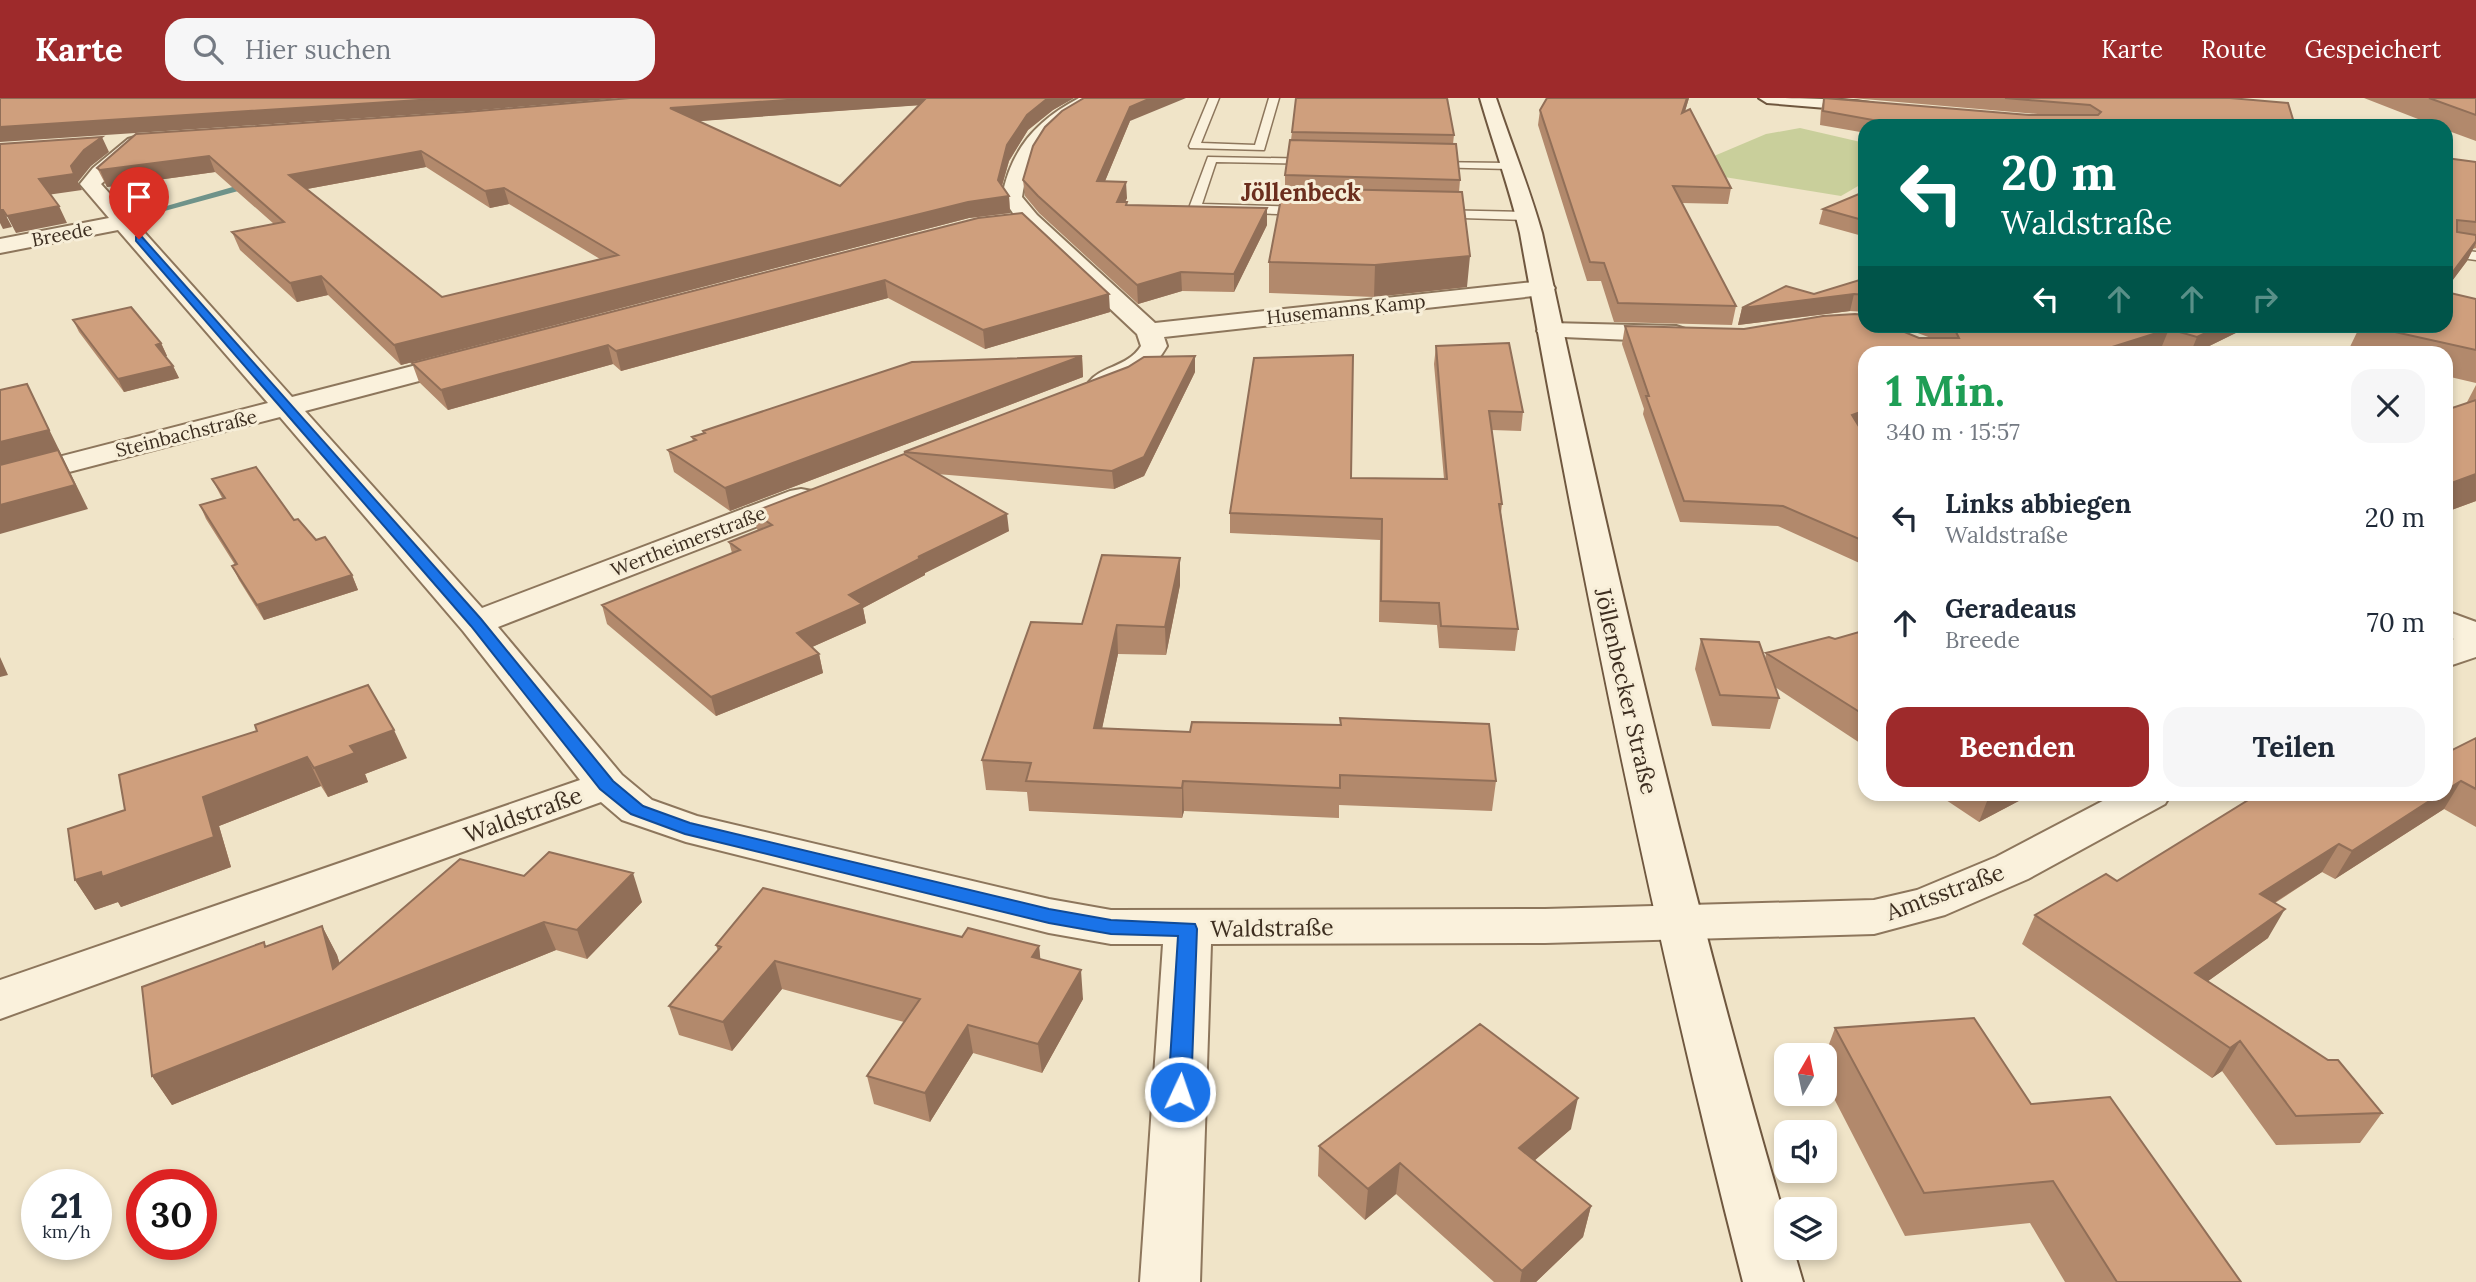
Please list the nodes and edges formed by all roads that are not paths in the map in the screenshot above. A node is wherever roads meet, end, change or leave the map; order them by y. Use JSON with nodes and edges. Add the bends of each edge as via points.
{"nodes":[{"id":1,"x":1092,"y":98,"type":"edge"},
{"id":2,"x":1214,"y":98,"type":"edge"},
{"id":3,"x":1274,"y":98,"type":"edge"},
{"id":4,"x":1488,"y":98,"type":"edge"},
{"id":5,"x":1767,"y":98,"type":"edge"},
{"id":6,"x":1898,"y":109,"type":"edge"},
{"id":7,"x":99,"y":145,"type":"edge"},
{"id":8,"x":1227,"y":146,"type":"junction"},
{"id":9,"x":1217,"y":159,"type":"junction"},
{"id":10,"x":1329,"y":162,"type":"edge"},
{"id":11,"x":1418,"y":164,"type":"edge"},
{"id":12,"x":1509,"y":166,"type":"junction"},
{"id":13,"x":1324,"y":211,"type":"edge"},
{"id":14,"x":1416,"y":214,"type":"edge"},
{"id":15,"x":1526,"y":216,"type":"junction"},
{"id":16,"x":124,"y":222,"type":"junction"},
{"id":17,"x":0,"y":246,"type":"edge"},
{"id":18,"x":2453,"y":253,"type":"edge"},
{"id":19,"x":2476,"y":256,"type":"edge"},
{"id":20,"x":1543,"y":288,"type":"junction"},
{"id":21,"x":1149,"y":331,"type":"junction"},
{"id":22,"x":1549,"y":331,"type":"junction"},
{"id":23,"x":1699,"y":335,"type":"edge"},
{"id":24,"x":485,"y":355,"type":"edge"},
{"id":25,"x":1079,"y":391,"type":"edge"},
{"id":26,"x":285,"y":408,"type":"junction"},
{"id":27,"x":0,"y":481,"type":"edge"},
{"id":28,"x":822,"y":489,"type":"edge"},
{"id":29,"x":476,"y":623,"type":"junction"},
{"id":30,"x":2453,"y":625,"type":"edge"},
{"id":31,"x":2476,"y":636,"type":"edge"},
{"id":32,"x":2476,"y":643,"type":"edge"},
{"id":33,"x":2453,"y":653,"type":"edge"},
{"id":34,"x":607,"y":785,"type":"junction"},
{"id":35,"x":2137,"y":801,"type":"edge"},
{"id":36,"x":1679,"y":922,"type":"junction"},
{"id":37,"x":1188,"y":929,"type":"junction"},
{"id":38,"x":0,"y":1000,"type":"edge"},
{"id":39,"x":1170,"y":1282,"type":"edge"},
{"id":40,"x":1773,"y":1282,"type":"edge"}],
"edges":[{"from":1,"to":21,"type":"street","via":[[1058,117],[1030,142],[1015,174],[1016,221]]},
{"from":2,"to":8,"type":"lane","via":[[1194,146]]},
{"from":3,"to":8,"type":"lane","via":[[1260,148]]},
{"from":4,"to":12,"type":"street","name":"Jöllenbecker Straße"},
{"from":5,"to":6,"type":"street"},
{"from":7,"to":16,"type":"street","name":"Breede","via":[[142,142],[90,184]]},
{"from":8,"to":9,"type":"lane"},
{"from":9,"to":10,"type":"lane"},
{"from":9,"to":13,"type":"lane","via":[[1195,208]]},
{"from":11,"to":12,"type":"lane"},
{"from":12,"to":15,"type":"street","name":"Jöllenbecker Straße"},
{"from":14,"to":15,"type":"lane"},
{"from":15,"to":20,"type":"street","name":"Jöllenbecker Straße"},
{"from":16,"to":17,"type":"street","name":"Breede"},
{"from":16,"to":26,"type":"street","name":"Breede"},
{"from":18,"to":19,"type":"lane"},
{"from":20,"to":21,"type":"street","name":"Husemanns Kamp"},
{"from":20,"to":22,"type":"street","name":"Jöllenbecker Straße"},
{"from":21,"to":25,"type":"street","via":[[1154,346],[1149,357],[1118,376]]},
{"from":22,"to":23,"type":"street"},
{"from":22,"to":36,"type":"street","name":"Jöllenbecker Straße"},
{"from":24,"to":26,"type":"street","name":"Steinbachstraße"},
{"from":26,"to":27,"type":"street","name":"Steinbachstraße"},
{"from":26,"to":29,"type":"street","name":"Breede"},
{"from":28,"to":29,"type":"street","name":"Wertheimerstraße"},
{"from":29,"to":34,"type":"street","name":"Breede"},
{"from":30,"to":31,"type":"street"},
{"from":32,"to":33,"type":"street"},
{"from":34,"to":37,"type":"street","name":"Waldstraße","via":[[637,810],[685,828],[1049,916],[1111,927]]},
{"from":34,"to":38,"type":"street","name":"Waldstraße"},
{"from":35,"to":36,"type":"street","name":"Amtsstraße","via":[[2012,868],[1929,903],[1874,917]]},
{"from":36,"to":37,"type":"street","name":"Waldstraße"},
{"from":36,"to":40,"type":"street","name":"Jöllenbecker Straße"},
{"from":37,"to":39,"type":"street"}]}
